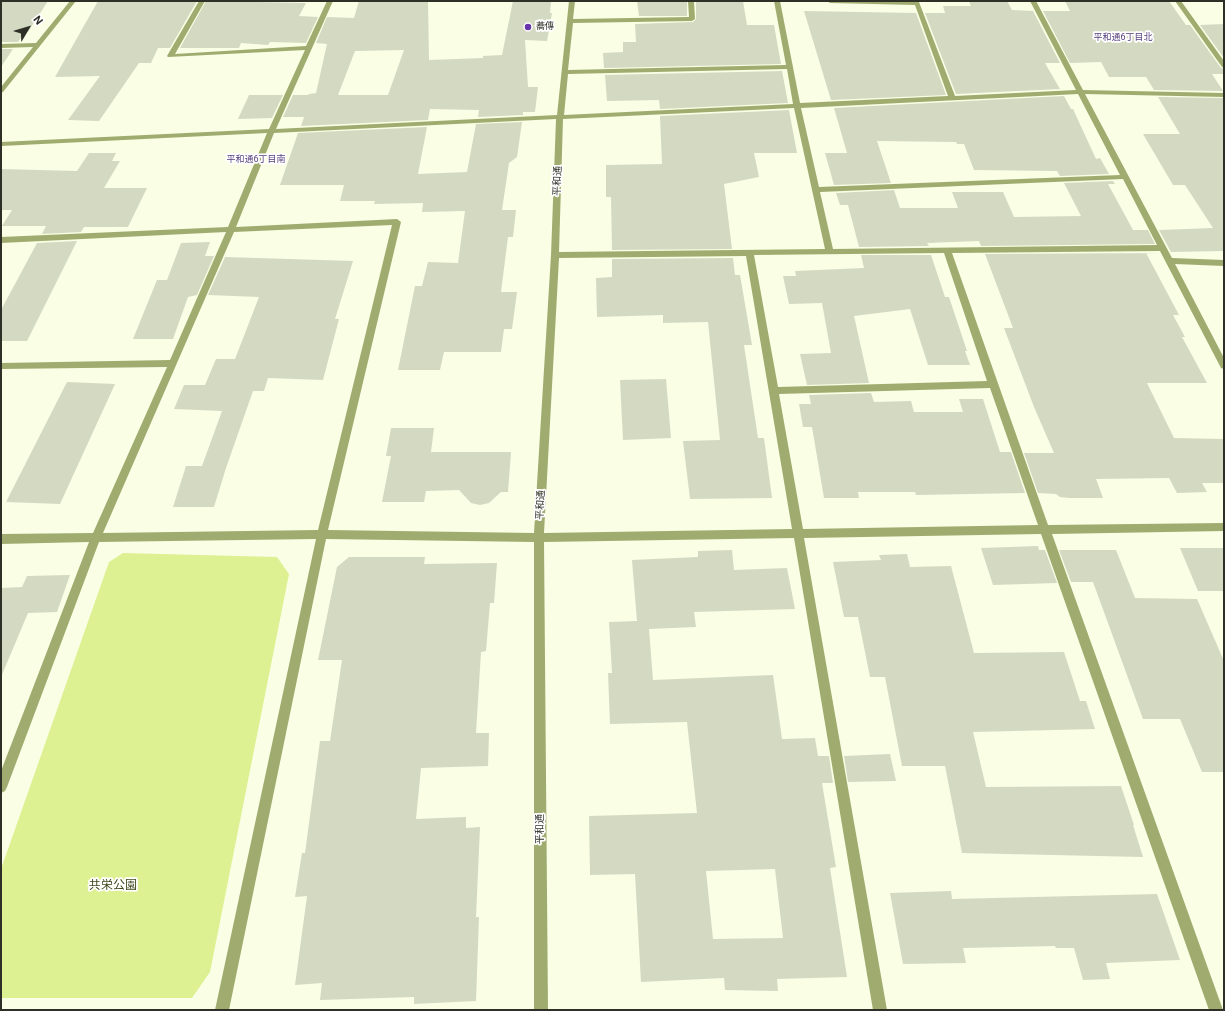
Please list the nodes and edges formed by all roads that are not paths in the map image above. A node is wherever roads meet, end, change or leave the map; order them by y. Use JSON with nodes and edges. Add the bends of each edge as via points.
{"nodes":[{"id":1,"x":73,"y":1,"type":"edge"},
{"id":2,"x":202,"y":1,"type":"edge"},
{"id":3,"x":330,"y":1,"type":"edge"},
{"id":4,"x":572,"y":1,"type":"edge"},
{"id":5,"x":691,"y":1,"type":"edge"},
{"id":6,"x":777,"y":1,"type":"edge"},
{"id":7,"x":830,"y":1,"type":"edge"},
{"id":8,"x":1033,"y":1,"type":"edge"},
{"id":9,"x":1178,"y":1,"type":"edge"},
{"id":10,"x":570,"y":21,"type":"junction"},
{"id":11,"x":38,"y":45,"type":"junction"},
{"id":12,"x":1,"y":46,"type":"edge"},
{"id":13,"x":310,"y":48,"type":"junction"},
{"id":14,"x":1224,"y":66,"type":"edge"},
{"id":15,"x":790,"y":67,"type":"junction"},
{"id":16,"x":565,"y":72,"type":"junction"},
{"id":17,"x":1,"y":91,"type":"edge"},
{"id":18,"x":1082,"y":92,"type":"junction"},
{"id":19,"x":1224,"y":95,"type":"edge"},
{"id":20,"x":952,"y":98,"type":"junction"},
{"id":21,"x":797,"y":106,"type":"junction"},
{"id":22,"x":560,"y":116,"type":"junction"},
{"id":23,"x":272,"y":130,"type":"junction"},
{"id":24,"x":1,"y":144,"type":"edge"},
{"id":25,"x":1125,"y":177,"type":"junction"},
{"id":26,"x":816,"y":190,"type":"junction"},
{"id":27,"x":231,"y":230,"type":"junction"},
{"id":28,"x":1,"y":240,"type":"edge"},
{"id":29,"x":1162,"y":248,"type":"junction"},
{"id":30,"x":947,"y":250,"type":"junction"},
{"id":31,"x":830,"y":252,"type":"junction"},
{"id":32,"x":750,"y":253,"type":"junction"},
{"id":33,"x":555,"y":255,"type":"junction"},
{"id":34,"x":1169,"y":261,"type":"junction"},
{"id":35,"x":1224,"y":263,"type":"edge"},
{"id":36,"x":172,"y":363,"type":"junction"},
{"id":37,"x":1,"y":366,"type":"edge"},
{"id":38,"x":1224,"y":366,"type":"edge"},
{"id":39,"x":993,"y":384,"type":"junction"},
{"id":40,"x":775,"y":391,"type":"junction"},
{"id":41,"x":1224,"y":527,"type":"edge"},
{"id":42,"x":1044,"y":529,"type":"junction"},
{"id":43,"x":799,"y":533,"type":"junction"},
{"id":44,"x":322,"y":534,"type":"junction"},
{"id":45,"x":96,"y":537,"type":"junction"},
{"id":46,"x":539,"y":538,"type":"junction"},
{"id":47,"x":1,"y":539,"type":"edge"},
{"id":48,"x":2,"y":782,"type":"edge"},
{"id":49,"x":222,"y":1010,"type":"edge"},
{"id":50,"x":540,"y":1010,"type":"edge"},
{"id":51,"x":880,"y":1010,"type":"edge"},
{"id":52,"x":1216,"y":1010,"type":"edge"}],
"edges":[{"from":1,"to":11,"type":"street"},
{"from":2,"to":13,"type":"street","via":[[170,56]]},
{"from":3,"to":13,"type":"street"},
{"from":4,"to":10,"type":"street","name":"平和通"},
{"from":5,"to":10,"type":"street","via":[[692,19]]},
{"from":6,"to":15,"type":"street"},
{"from":7,"to":20,"type":"street","via":[[917,3]]},
{"from":8,"to":18,"type":"street"},
{"from":9,"to":14,"type":"street"},
{"from":10,"to":16,"type":"street","name":"平和通"},
{"from":11,"to":12,"type":"street"},
{"from":11,"to":17,"type":"street"},
{"from":13,"to":23,"type":"street"},
{"from":15,"to":16,"type":"street"},
{"from":15,"to":21,"type":"street"},
{"from":16,"to":22,"type":"street","name":"平和通"},
{"from":18,"to":19,"type":"street"},
{"from":18,"to":20,"type":"street"},
{"from":18,"to":25,"type":"street"},
{"from":20,"to":21,"type":"street"},
{"from":21,"to":22,"type":"street"},
{"from":21,"to":26,"type":"street"},
{"from":22,"to":23,"type":"street"},
{"from":22,"to":33,"type":"street","name":"平和通"},
{"from":23,"to":24,"type":"street"},
{"from":23,"to":27,"type":"street"},
{"from":25,"to":26,"type":"street"},
{"from":25,"to":29,"type":"street"},
{"from":26,"to":31,"type":"street"},
{"from":27,"to":28,"type":"street"},
{"from":27,"to":36,"type":"street"},
{"from":27,"to":44,"type":"street","via":[[397,222]]},
{"from":29,"to":30,"type":"street"},
{"from":29,"to":34,"type":"street"},
{"from":30,"to":31,"type":"street"},
{"from":30,"to":39,"type":"street"},
{"from":31,"to":32,"type":"street"},
{"from":32,"to":33,"type":"street"},
{"from":32,"to":40,"type":"street"},
{"from":33,"to":46,"type":"street","name":"平和通"},
{"from":34,"to":35,"type":"street"},
{"from":34,"to":38,"type":"street"},
{"from":36,"to":37,"type":"street"},
{"from":36,"to":45,"type":"street"},
{"from":39,"to":40,"type":"street"},
{"from":39,"to":42,"type":"street"},
{"from":40,"to":43,"type":"street"},
{"from":41,"to":42,"type":"street"},
{"from":42,"to":43,"type":"street"},
{"from":42,"to":52,"type":"street"},
{"from":43,"to":46,"type":"street"},
{"from":43,"to":51,"type":"street"},
{"from":44,"to":45,"type":"street"},
{"from":44,"to":46,"type":"street"},
{"from":44,"to":49,"type":"street"},
{"from":45,"to":47,"type":"street"},
{"from":45,"to":48,"type":"street"},
{"from":46,"to":50,"type":"street","name":"平和通"}]}
